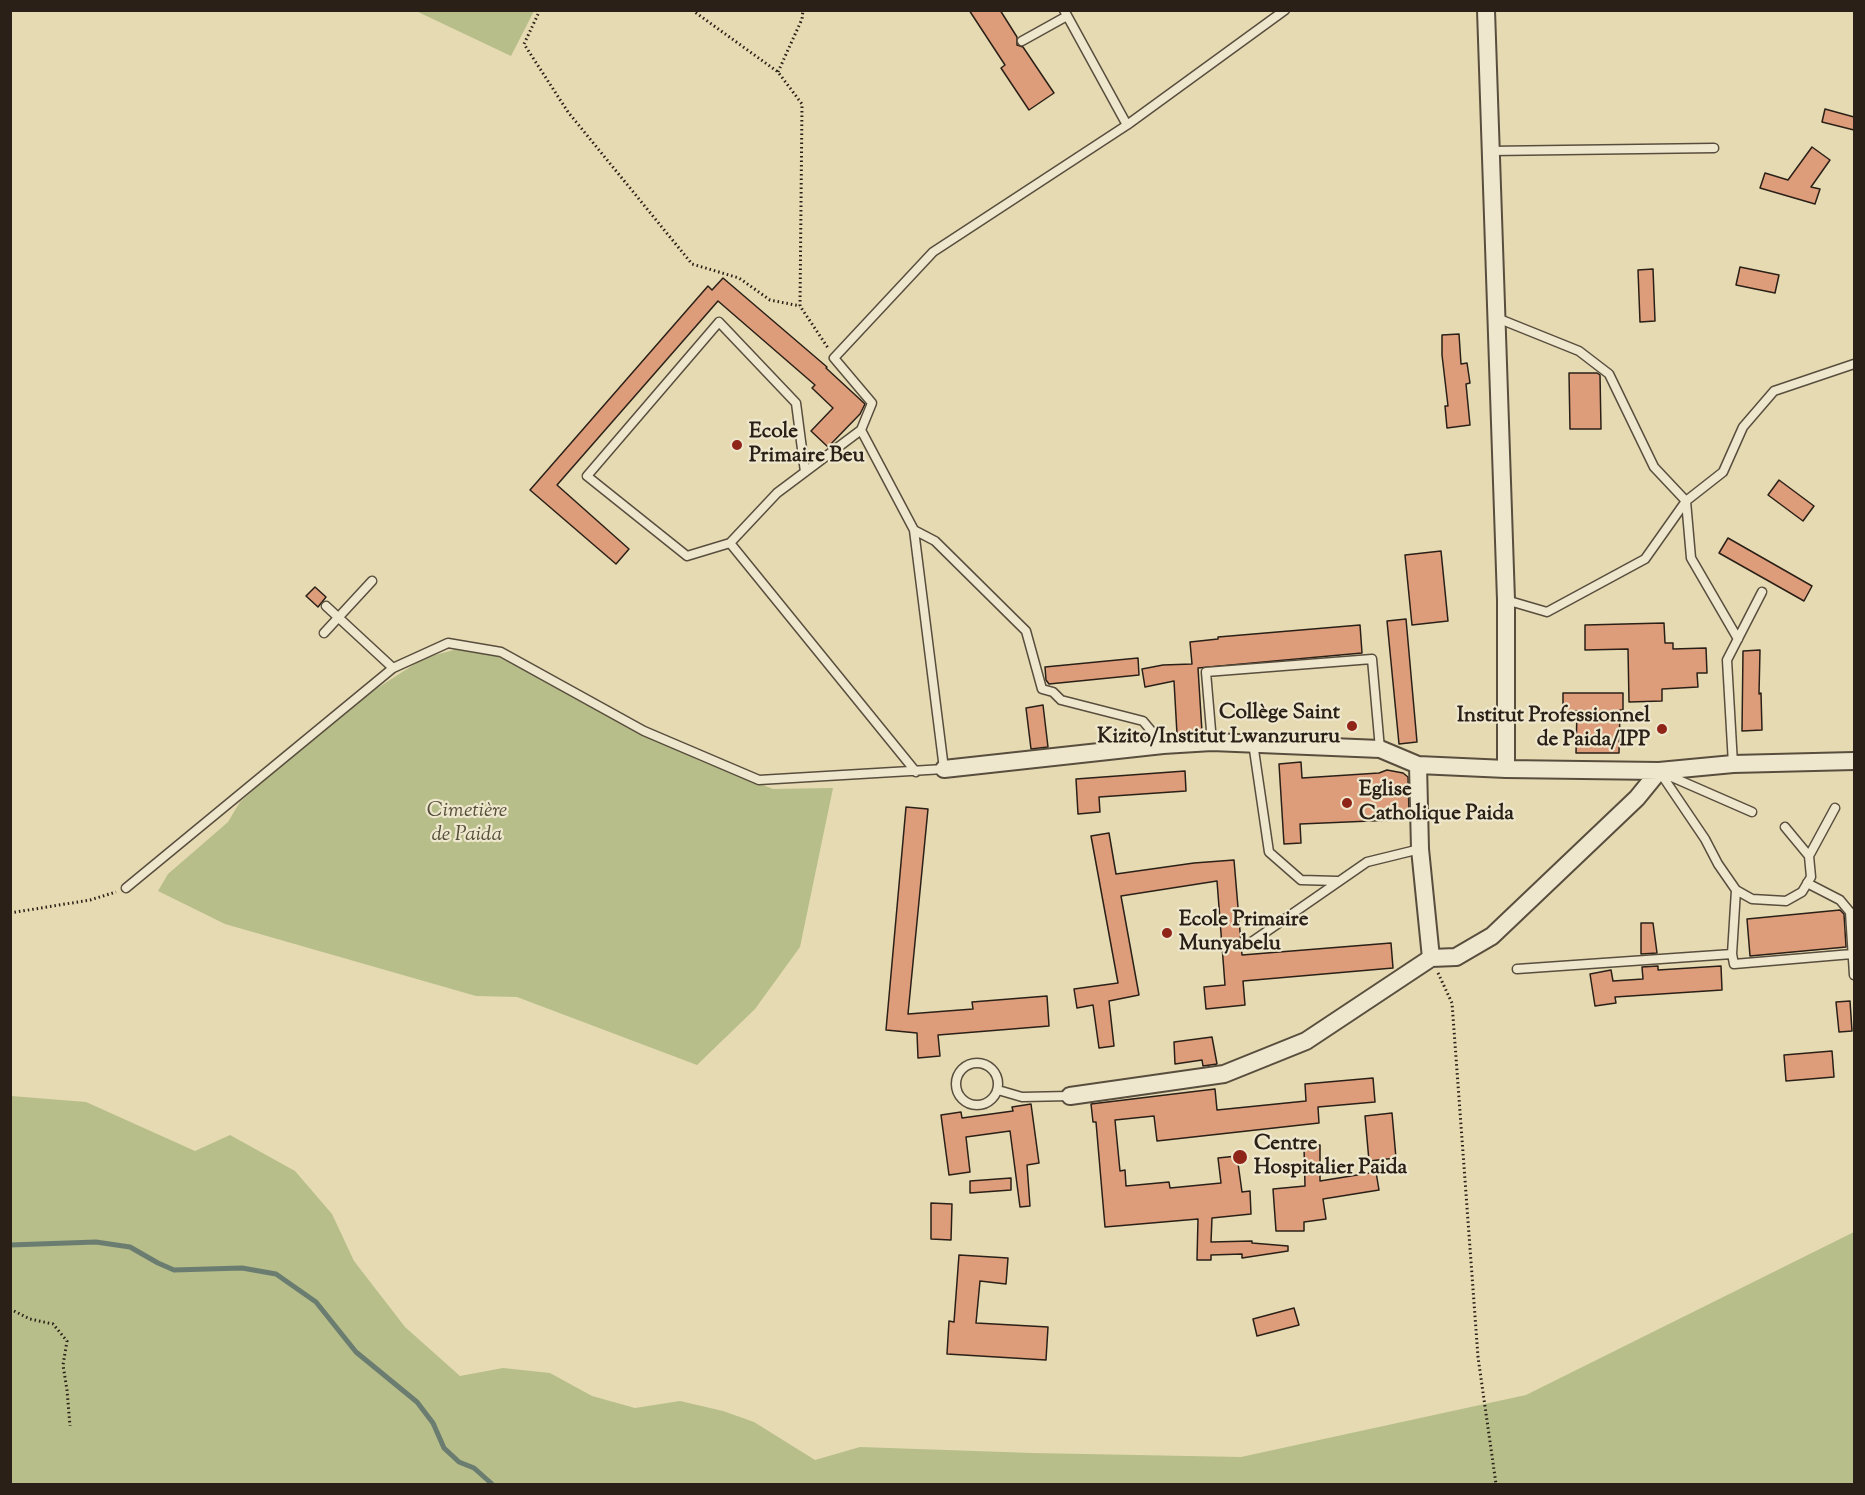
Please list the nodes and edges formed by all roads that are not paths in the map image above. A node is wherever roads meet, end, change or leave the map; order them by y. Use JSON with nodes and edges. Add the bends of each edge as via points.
{"nodes":[{"id":1,"x":1285,"y":10,"type":"edge"},
{"id":2,"x":1485,"y":10,"type":"edge"},
{"id":3,"x":1066,"y":13,"type":"edge"},
{"id":4,"x":1022,"y":41,"type":"dead end"},
{"id":5,"x":1128,"y":125,"type":"junction"},
{"id":6,"x":1714,"y":148,"type":"dead end"},
{"id":7,"x":1490,"y":151,"type":"junction"},
{"id":8,"x":1496,"y":318,"type":"junction"},
{"id":9,"x":1854,"y":364,"type":"edge"},
{"id":10,"x":861,"y":430,"type":"junction"},
{"id":11,"x":804,"y":472,"type":"junction"},
{"id":12,"x":1686,"y":501,"type":"junction"},
{"id":13,"x":914,"y":530,"type":"junction"},
{"id":14,"x":730,"y":543,"type":"junction"},
{"id":15,"x":372,"y":581,"type":"dead end"},
{"id":16,"x":1762,"y":592,"type":"dead end"},
{"id":17,"x":1506,"y":600,"type":"junction"},
{"id":18,"x":327,"y":606,"type":"dead end"},
{"id":19,"x":339,"y":617,"type":"junction"},
{"id":20,"x":324,"y":633,"type":"dead end"},
{"id":21,"x":1738,"y":639,"type":"junction"},
{"id":22,"x":393,"y":668,"type":"junction"},
{"id":23,"x":1212,"y":742,"type":"junction"},
{"id":24,"x":1253,"y":743,"type":"junction"},
{"id":25,"x":1163,"y":745,"type":"junction"},
{"id":26,"x":1380,"y":749,"type":"junction"},
{"id":27,"x":1854,"y":761,"type":"edge"},
{"id":28,"x":1733,"y":764,"type":"junction"},
{"id":29,"x":1418,"y":765,"type":"junction"},
{"id":30,"x":944,"y":769,"type":"junction"},
{"id":31,"x":1506,"y":769,"type":"junction"},
{"id":32,"x":1659,"y":771,"type":"junction"},
{"id":33,"x":916,"y":772,"type":"junction"},
{"id":34,"x":1835,"y":808,"type":"dead end"},
{"id":35,"x":1752,"y":812,"type":"dead end"},
{"id":36,"x":1785,"y":827,"type":"dead end"},
{"id":37,"x":1420,"y":849,"type":"junction"},
{"id":38,"x":1809,"y":856,"type":"junction"},
{"id":39,"x":1338,"y":881,"type":"junction"},
{"id":40,"x":1807,"y":884,"type":"junction"},
{"id":41,"x":126,"y":888,"type":"road end"},
{"id":42,"x":1736,"y":890,"type":"junction"},
{"id":43,"x":1250,"y":944,"type":"dead end"},
{"id":44,"x":1732,"y":954,"type":"junction"},
{"id":45,"x":1852,"y":954,"type":"junction"},
{"id":46,"x":1431,"y":958,"type":"junction"},
{"id":47,"x":1517,"y":969,"type":"dead end"},
{"id":48,"x":1854,"y":975,"type":"edge"},
{"id":49,"x":998,"y":1090,"type":"junction"},
{"id":50,"x":1070,"y":1096,"type":"joint"}],
"edges":[{"from":1,"to":5,"type":"lane"},
{"from":2,"to":7,"type":"street"},
{"from":3,"to":4,"type":"lane"},
{"from":3,"to":5,"type":"lane"},
{"from":5,"to":10,"type":"lane","via":[[933,252],[834,358],[872,403]]},
{"from":6,"to":7,"type":"lane"},
{"from":7,"to":8,"type":"street"},
{"from":8,"to":12,"type":"lane","via":[[1579,351],[1609,374],[1654,467]]},
{"from":8,"to":17,"type":"street"},
{"from":9,"to":12,"type":"lane","via":[[1774,391],[1743,427],[1723,472]]},
{"from":10,"to":11,"type":"lane"},
{"from":10,"to":13,"type":"lane"},
{"from":11,"to":14,"type":"lane","via":[[777,493]]},
{"from":11,"to":14,"type":"lane","via":[[796,403],[718,322],[587,476],[687,556]]},
{"from":12,"to":17,"type":"lane","via":[[1645,558],[1547,612]]},
{"from":12,"to":21,"type":"lane","via":[[1690,558]]},
{"from":13,"to":25,"type":"lane","via":[[935,541],[1026,631],[1042,688],[1062,700],[1143,721]]},
{"from":13,"to":30,"type":"lane"},
{"from":14,"to":33,"type":"lane"},
{"from":15,"to":19,"type":"lane"},
{"from":16,"to":21,"type":"lane"},
{"from":17,"to":31,"type":"street"},
{"from":18,"to":19,"type":"lane"},
{"from":19,"to":20,"type":"lane"},
{"from":19,"to":22,"type":"lane"},
{"from":21,"to":28,"type":"lane","via":[[1726,660]]},
{"from":22,"to":33,"type":"lane","via":[[448,643],[501,652],[644,731],[759,780]]},
{"from":22,"to":41,"type":"lane"},
{"from":23,"to":24,"type":"street"},
{"from":23,"to":25,"type":"street"},
{"from":23,"to":26,"type":"lane","via":[[1206,672],[1372,659]]},
{"from":24,"to":26,"type":"street"},
{"from":24,"to":39,"type":"lane","via":[[1269,852],[1301,880]]},
{"from":25,"to":30,"type":"street"},
{"from":26,"to":29,"type":"street"},
{"from":27,"to":28,"type":"street"},
{"from":28,"to":32,"type":"street"},
{"from":29,"to":31,"type":"street"},
{"from":29,"to":37,"type":"street"},
{"from":30,"to":33,"type":"lane"},
{"from":31,"to":32,"type":"street"},
{"from":32,"to":35,"type":"lane"},
{"from":32,"to":42,"type":"lane"},
{"from":32,"to":46,"type":"street","via":[[1636,798],[1492,936],[1456,957]]},
{"from":34,"to":38,"type":"lane"},
{"from":36,"to":38,"type":"lane"},
{"from":37,"to":39,"type":"lane","via":[[1366,862]]},
{"from":37,"to":46,"type":"street"},
{"from":38,"to":40,"type":"lane","via":[[1811,877]]},
{"from":39,"to":43,"type":"lane"},
{"from":40,"to":42,"type":"lane","via":[[1802,892],[1786,901],[1752,899]]},
{"from":40,"to":45,"type":"lane","via":[[1840,900],[1850,912]]},
{"from":42,"to":44,"type":"lane"},
{"from":44,"to":45,"type":"lane","via":[[1734,964]]},
{"from":44,"to":47,"type":"lane"},
{"from":45,"to":48,"type":"lane"},
{"from":46,"to":50,"type":"street","via":[[1306,1041],[1224,1074]]},
{"from":49,"to":49,"type":"lane","via":[[998,1077],[989,1066],[977,1063],[964,1067],[957,1078],[957,1091],[965,1101],[978,1105],[990,1101]]},
{"from":49,"to":50,"type":"lane","via":[[1022,1097]]}]}
